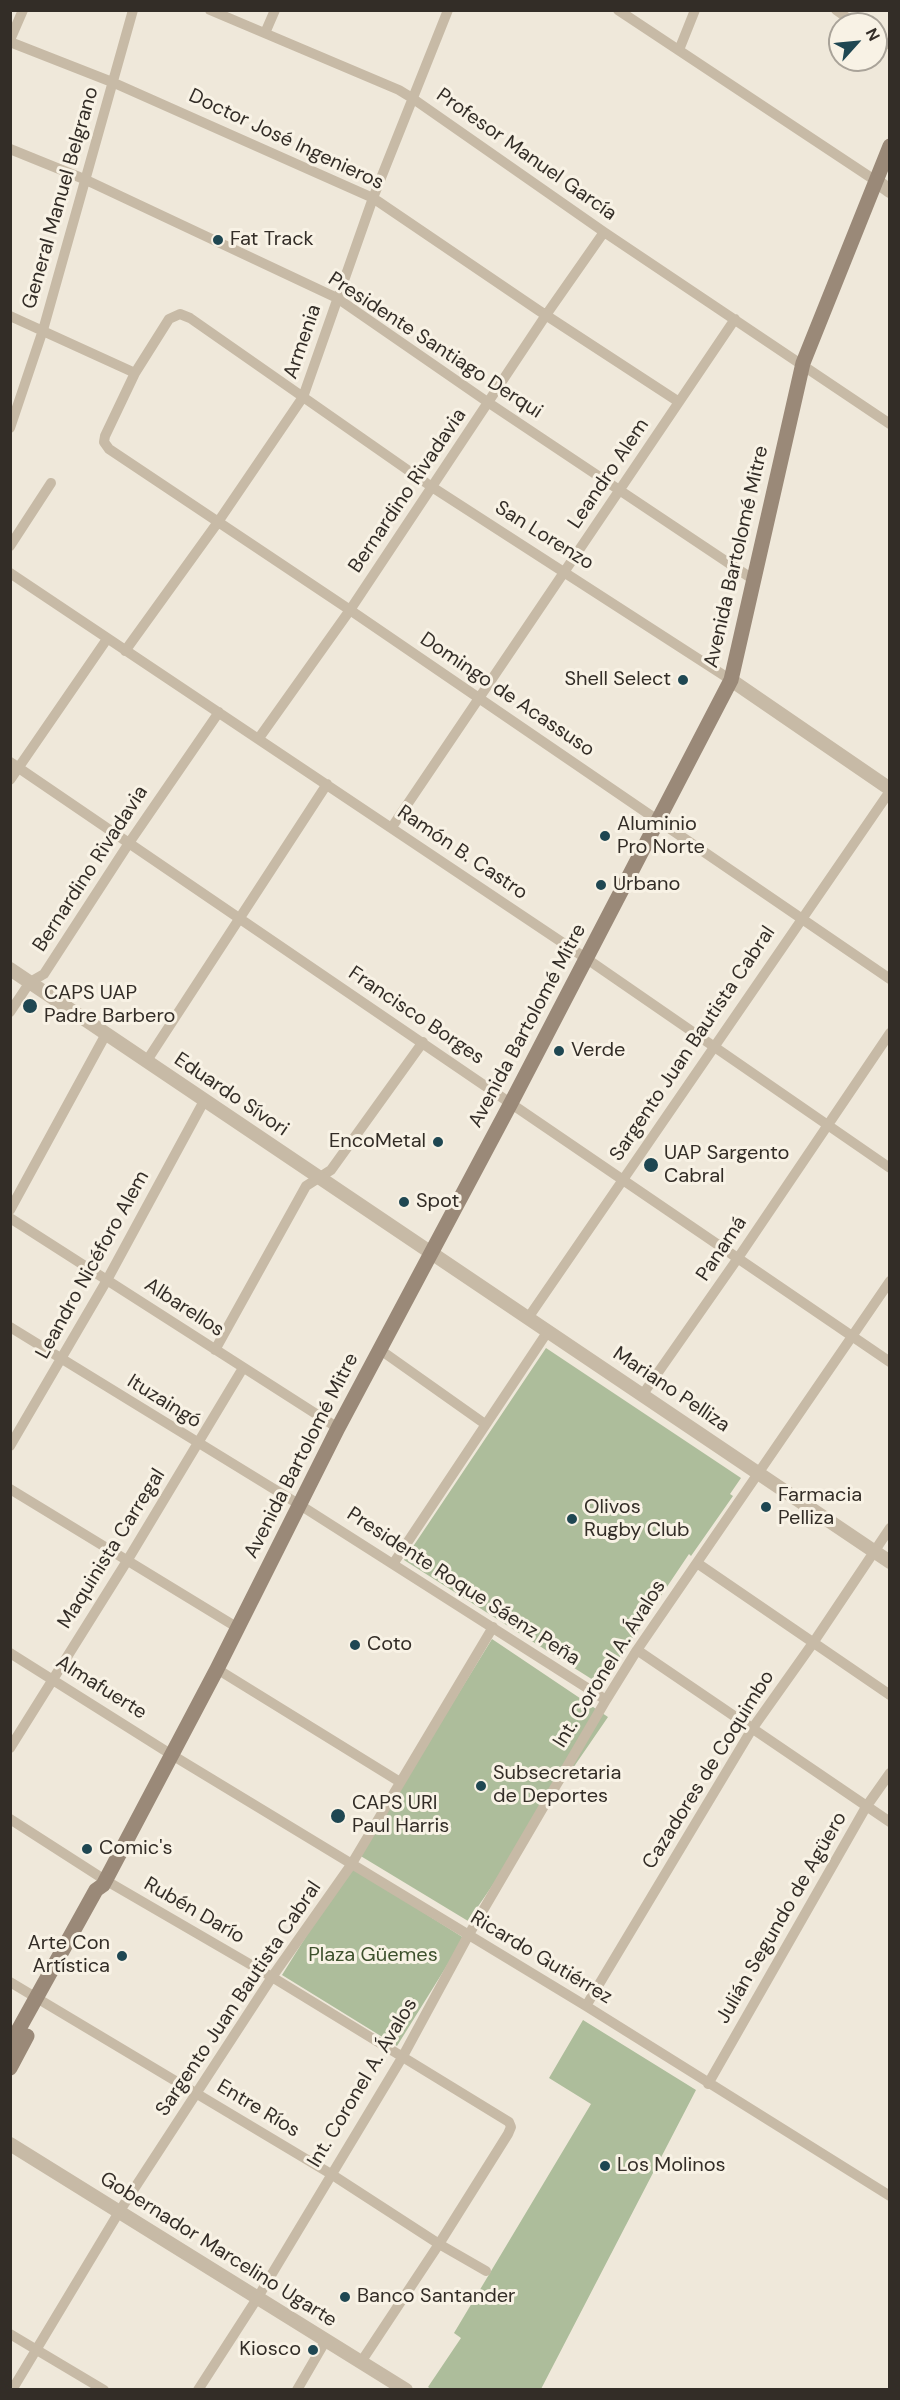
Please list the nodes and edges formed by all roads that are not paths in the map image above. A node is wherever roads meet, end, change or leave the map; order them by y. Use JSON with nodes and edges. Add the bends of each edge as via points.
{"nodes":[{"id":1,"x":23,"y":10,"type":"edge"},
{"id":2,"x":133,"y":10,"type":"edge"},
{"id":3,"x":210,"y":10,"type":"edge"},
{"id":4,"x":275,"y":10,"type":"edge"},
{"id":5,"x":448,"y":10,"type":"edge"},
{"id":6,"x":618,"y":10,"type":"edge"},
{"id":7,"x":695,"y":10,"type":"edge"},
{"id":8,"x":265,"y":33,"type":"junction"},
{"id":9,"x":10,"y":41,"type":"edge"},
{"id":10,"x":679,"y":50,"type":"junction"},
{"id":11,"x":112,"y":82,"type":"junction"},
{"id":12,"x":412,"y":98,"type":"junction"},
{"id":13,"x":890,"y":146,"type":"edge"},
{"id":14,"x":10,"y":149,"type":"edge"},
{"id":15,"x":84,"y":179,"type":"junction"},
{"id":16,"x":876,"y":181,"type":"junction"},
{"id":17,"x":890,"y":191,"type":"edge"},
{"id":18,"x":374,"y":198,"type":"junction"},
{"id":19,"x":604,"y":232,"type":"junction"},
{"id":20,"x":337,"y":298,"type":"junction"},
{"id":21,"x":546,"y":315,"type":"junction"},
{"id":22,"x":10,"y":316,"type":"edge"},
{"id":23,"x":735,"y":319,"type":"junction"},
{"id":24,"x":43,"y":330,"type":"junction"},
{"id":25,"x":803,"y":363,"type":"junction"},
{"id":26,"x":135,"y":373,"type":"junction"},
{"id":27,"x":303,"y":397,"type":"junction"},
{"id":28,"x":679,"y":402,"type":"junction"},
{"id":29,"x":489,"y":403,"type":"junction"},
{"id":30,"x":890,"y":424,"type":"edge"},
{"id":31,"x":10,"y":428,"type":"edge"},
{"id":32,"x":51,"y":483,"type":"dead end"},
{"id":33,"x":432,"y":487,"type":"junction"},
{"id":34,"x":620,"y":489,"type":"junction"},
{"id":35,"x":218,"y":522,"type":"junction"},
{"id":36,"x":10,"y":546,"type":"edge"},
{"id":37,"x":565,"y":571,"type":"junction"},
{"id":38,"x":10,"y":573,"type":"edge"},
{"id":39,"x":754,"y":580,"type":"junction"},
{"id":40,"x":350,"y":610,"type":"junction"},
{"id":41,"x":106,"y":639,"type":"junction"},
{"id":42,"x":125,"y":651,"type":"junction"},
{"id":43,"x":731,"y":680,"type":"junction"},
{"id":44,"x":479,"y":698,"type":"junction"},
{"id":45,"x":219,"y":712,"type":"junction"},
{"id":46,"x":259,"y":738,"type":"junction"},
{"id":47,"x":14,"y":765,"type":"edge"},
{"id":48,"x":10,"y":780,"type":"edge"},
{"id":49,"x":327,"y":783,"type":"junction"},
{"id":50,"x":890,"y":790,"type":"edge"},
{"id":51,"x":657,"y":820,"type":"junction"},
{"id":52,"x":392,"y":827,"type":"junction"},
{"id":53,"x":129,"y":843,"type":"junction"},
{"id":54,"x":240,"y":918,"type":"junction"},
{"id":55,"x":801,"y":918,"type":"junction"},
{"id":56,"x":586,"y":959,"type":"junction"},
{"id":57,"x":10,"y":969,"type":"edge"},
{"id":58,"x":890,"y":979,"type":"edge"},
{"id":59,"x":30,"y":982,"type":"junction"},
{"id":60,"x":10,"y":1012,"type":"edge"},
{"id":61,"x":890,"y":1033,"type":"edge"},
{"id":62,"x":106,"y":1034,"type":"junction"},
{"id":63,"x":423,"y":1042,"type":"junction"},
{"id":64,"x":715,"y":1047,"type":"junction"},
{"id":65,"x":146,"y":1062,"type":"junction"},
{"id":66,"x":204,"y":1101,"type":"junction"},
{"id":67,"x":511,"y":1103,"type":"junction"},
{"id":68,"x":826,"y":1125,"type":"junction"},
{"id":69,"x":890,"y":1168,"type":"edge"},
{"id":70,"x":319,"y":1178,"type":"junction"},
{"id":71,"x":623,"y":1180,"type":"junction"},
{"id":72,"x":10,"y":1210,"type":"edge"},
{"id":73,"x":10,"y":1218,"type":"edge"},
{"id":74,"x":430,"y":1254,"type":"junction"},
{"id":75,"x":738,"y":1258,"type":"junction"},
{"id":76,"x":107,"y":1280,"type":"junction"},
{"id":77,"x":890,"y":1281,"type":"edge"},
{"id":78,"x":528,"y":1318,"type":"junction"},
{"id":79,"x":10,"y":1327,"type":"edge"},
{"id":80,"x":548,"y":1331,"type":"junction"},
{"id":81,"x":852,"y":1336,"type":"junction"},
{"id":82,"x":379,"y":1349,"type":"junction"},
{"id":83,"x":215,"y":1350,"type":"junction"},
{"id":84,"x":62,"y":1359,"type":"junction"},
{"id":85,"x":890,"y":1362,"type":"edge"},
{"id":86,"x":243,"y":1368,"type":"junction"},
{"id":87,"x":643,"y":1394,"type":"junction"},
{"id":88,"x":485,"y":1424,"type":"junction"},
{"id":89,"x":338,"y":1428,"type":"junction"},
{"id":90,"x":197,"y":1443,"type":"junction"},
{"id":91,"x":10,"y":1446,"type":"edge"},
{"id":92,"x":759,"y":1473,"type":"junction"},
{"id":93,"x":10,"y":1489,"type":"edge"},
{"id":94,"x":300,"y":1505,"type":"junction"},
{"id":95,"x":890,"y":1528,"type":"edge"},
{"id":96,"x":874,"y":1551,"type":"junction"},
{"id":97,"x":127,"y":1561,"type":"junction"},
{"id":98,"x":890,"y":1562,"type":"edge"},
{"id":99,"x":697,"y":1563,"type":"junction"},
{"id":100,"x":393,"y":1564,"type":"junction"},
{"id":101,"x":238,"y":1628,"type":"junction"},
{"id":102,"x":492,"y":1628,"type":"junction"},
{"id":103,"x":813,"y":1642,"type":"junction"},
{"id":104,"x":637,"y":1650,"type":"junction"},
{"id":105,"x":10,"y":1653,"type":"edge"},
{"id":106,"x":217,"y":1669,"type":"junction"},
{"id":107,"x":52,"y":1678,"type":"junction"},
{"id":108,"x":890,"y":1695,"type":"edge"},
{"id":109,"x":606,"y":1700,"type":"junction"},
{"id":110,"x":752,"y":1728,"type":"junction"},
{"id":111,"x":10,"y":1748,"type":"edge"},
{"id":112,"x":172,"y":1755,"type":"junction"},
{"id":113,"x":890,"y":1773,"type":"edge"},
{"id":114,"x":400,"y":1782,"type":"junction"},
{"id":115,"x":866,"y":1807,"type":"junction"},
{"id":116,"x":10,"y":1819,"type":"edge"},
{"id":117,"x":890,"y":1822,"type":"edge"},
{"id":118,"x":351,"y":1865,"type":"junction"},
{"id":119,"x":104,"y":1883,"type":"junction"},
{"id":120,"x":468,"y":1936,"type":"junction"},
{"id":121,"x":272,"y":1977,"type":"junction"},
{"id":122,"x":10,"y":1982,"type":"edge"},
{"id":123,"x":40,"y":2001,"type":"junction"},
{"id":124,"x":586,"y":2006,"type":"junction"},
{"id":125,"x":10,"y":2045,"type":"edge"},
{"id":126,"x":403,"y":2056,"type":"junction"},
{"id":127,"x":10,"y":2068,"type":"edge"},
{"id":128,"x":708,"y":2084,"type":"junction"},
{"id":129,"x":197,"y":2093,"type":"junction"},
{"id":130,"x":10,"y":2144,"type":"edge"},
{"id":131,"x":331,"y":2174,"type":"junction"},
{"id":132,"x":890,"y":2196,"type":"edge"},
{"id":133,"x":119,"y":2212,"type":"junction"},
{"id":134,"x":439,"y":2244,"type":"junction"},
{"id":135,"x":486,"y":2271,"type":"dead end"},
{"id":136,"x":258,"y":2297,"type":"junction"},
{"id":137,"x":10,"y":2334,"type":"edge"},
{"id":138,"x":326,"y":2340,"type":"junction"},
{"id":139,"x":36,"y":2349,"type":"junction"},
{"id":140,"x":361,"y":2362,"type":"junction"},
{"id":141,"x":12,"y":2390,"type":"edge"},
{"id":142,"x":104,"y":2390,"type":"edge"},
{"id":143,"x":198,"y":2390,"type":"edge"},
{"id":144,"x":297,"y":2390,"type":"edge"},
{"id":145,"x":406,"y":2390,"type":"edge"}],
"edges":[{"from":1,"to":9,"type":"street"},
{"from":2,"to":11,"type":"street","name":"General Manuel Belgrano"},
{"from":3,"to":8,"type":"street","name":"Profesor Manuel García"},
{"from":4,"to":8,"type":"street"},
{"from":5,"to":12,"type":"street","name":"Armenia"},
{"from":6,"to":10,"type":"street"},
{"from":7,"to":10,"type":"street"},
{"from":8,"to":12,"type":"street","name":"Profesor Manuel García"},
{"from":9,"to":11,"type":"street","name":"Doctor José Ingenieros"},
{"from":10,"to":16,"type":"street"},
{"from":11,"to":15,"type":"street","name":"General Manuel Belgrano"},
{"from":11,"to":18,"type":"street","name":"Doctor José Ingenieros"},
{"from":12,"to":18,"type":"street","name":"Armenia"},
{"from":12,"to":19,"type":"street","name":"Profesor Manuel García"},
{"from":13,"to":16,"type":"main road","name":"Avenida Bartolomé Mitre"},
{"from":14,"to":15,"type":"street","name":"Presidente Santiago Derqui"},
{"from":15,"to":20,"type":"street","name":"Presidente Santiago Derqui"},
{"from":15,"to":24,"type":"street","name":"General Manuel Belgrano"},
{"from":16,"to":17,"type":"street"},
{"from":16,"to":25,"type":"main road","name":"Avenida Bartolomé Mitre"},
{"from":18,"to":20,"type":"street","name":"Armenia"},
{"from":18,"to":21,"type":"street","name":"Doctor José Ingenieros"},
{"from":19,"to":21,"type":"street","name":"Bernardino Rivadavia"},
{"from":19,"to":23,"type":"street","name":"Profesor Manuel García"},
{"from":20,"to":27,"type":"street","name":"Armenia"},
{"from":20,"to":29,"type":"street","name":"Presidente Santiago Derqui"},
{"from":21,"to":28,"type":"street","name":"Doctor José Ingenieros"},
{"from":21,"to":29,"type":"street","name":"Bernardino Rivadavia"},
{"from":22,"to":24,"type":"street"},
{"from":23,"to":25,"type":"street","name":"Profesor Manuel García"},
{"from":23,"to":28,"type":"street","name":"Leandro Alem"},
{"from":24,"to":26,"type":"street"},
{"from":24,"to":31,"type":"street","name":"General Manuel Belgrano"},
{"from":25,"to":30,"type":"street","name":"Profesor Manuel García"},
{"from":25,"to":39,"type":"main road","name":"Avenida Bartolomé Mitre"},
{"from":26,"to":27,"type":"street","name":"San Lorenzo","via":[[169,319],[180,314]]},
{"from":26,"to":35,"type":"street","name":"Domingo de Acassuso","via":[[104,442]]},
{"from":27,"to":33,"type":"street","name":"San Lorenzo"},
{"from":27,"to":35,"type":"street","name":"Armenia"},
{"from":28,"to":34,"type":"street","name":"Leandro Alem"},
{"from":29,"to":33,"type":"street","name":"Bernardino Rivadavia"},
{"from":29,"to":34,"type":"street","name":"Presidente Santiago Derqui"},
{"from":32,"to":36,"type":"street"},
{"from":33,"to":37,"type":"street","name":"San Lorenzo"},
{"from":33,"to":40,"type":"street","name":"Bernardino Rivadavia"},
{"from":34,"to":37,"type":"street","name":"Leandro Alem"},
{"from":34,"to":39,"type":"street","name":"Presidente Santiago Derqui"},
{"from":35,"to":40,"type":"street","name":"Domingo de Acassuso"},
{"from":35,"to":42,"type":"street","name":"Armenia"},
{"from":37,"to":43,"type":"street","name":"San Lorenzo"},
{"from":37,"to":44,"type":"street","name":"Leandro Alem"},
{"from":38,"to":41,"type":"street","name":"Ramón B. Castro"},
{"from":39,"to":43,"type":"main road","name":"Avenida Bartolomé Mitre"},
{"from":40,"to":44,"type":"street","name":"Domingo de Acassuso"},
{"from":40,"to":46,"type":"street","name":"Bernardino Rivadavia"},
{"from":41,"to":42,"type":"street","name":"Ramón B. Castro"},
{"from":41,"to":47,"type":"street"},
{"from":42,"to":45,"type":"street","name":"Ramón B. Castro"},
{"from":43,"to":50,"type":"street","name":"San Lorenzo"},
{"from":43,"to":51,"type":"main road","name":"Avenida Bartolomé Mitre"},
{"from":44,"to":51,"type":"street","name":"Domingo de Acassuso"},
{"from":44,"to":52,"type":"street","name":"Leandro Alem"},
{"from":45,"to":46,"type":"street","name":"Ramón B. Castro"},
{"from":45,"to":53,"type":"street","name":"Bernardino Rivadavia"},
{"from":46,"to":49,"type":"street","name":"Ramón B. Castro"},
{"from":47,"to":48,"type":"street"},
{"from":47,"to":53,"type":"street","name":"Francisco Borges"},
{"from":49,"to":52,"type":"street","name":"Ramón B. Castro"},
{"from":49,"to":54,"type":"street"},
{"from":50,"to":55,"type":"street","name":"Sargento Juan Bautista Cabral"},
{"from":51,"to":55,"type":"street","name":"Domingo de Acassuso"},
{"from":51,"to":56,"type":"main road","name":"Avenida Bartolomé Mitre"},
{"from":52,"to":56,"type":"street","name":"Ramón B. Castro"},
{"from":53,"to":54,"type":"street","name":"Francisco Borges"},
{"from":53,"to":59,"type":"street","name":"Bernardino Rivadavia","via":[[44,974]]},
{"from":54,"to":63,"type":"street","name":"Francisco Borges"},
{"from":54,"to":65,"type":"street"},
{"from":55,"to":58,"type":"street","name":"Domingo de Acassuso"},
{"from":55,"to":64,"type":"street","name":"Sargento Juan Bautista Cabral"},
{"from":56,"to":64,"type":"street","name":"Ramón B. Castro"},
{"from":56,"to":67,"type":"main road","name":"Avenida Bartolomé Mitre"},
{"from":57,"to":59,"type":"street","name":"Eduardo Sívori"},
{"from":59,"to":60,"type":"street","name":"Bernardino Rivadavia"},
{"from":59,"to":62,"type":"street","name":"Eduardo Sívori"},
{"from":61,"to":68,"type":"street","name":"Panamá"},
{"from":62,"to":65,"type":"street","name":"Eduardo Sívori"},
{"from":62,"to":72,"type":"street"},
{"from":63,"to":67,"type":"street","name":"Francisco Borges"},
{"from":63,"to":70,"type":"street","via":[[331,1170]]},
{"from":64,"to":68,"type":"street","name":"Ramón B. Castro"},
{"from":64,"to":71,"type":"street","name":"Sargento Juan Bautista Cabral"},
{"from":65,"to":66,"type":"street","name":"Eduardo Sívori"},
{"from":66,"to":70,"type":"street","name":"Eduardo Sívori"},
{"from":66,"to":76,"type":"street","name":"Leandro Nicéforo Alem"},
{"from":67,"to":71,"type":"street","name":"Francisco Borges"},
{"from":67,"to":74,"type":"main road","name":"Avenida Bartolomé Mitre"},
{"from":68,"to":69,"type":"street","name":"Ramón B. Castro"},
{"from":68,"to":75,"type":"street","name":"Panamá"},
{"from":70,"to":74,"type":"street","name":"Eduardo Sívori"},
{"from":70,"to":83,"type":"street","via":[[306,1186]]},
{"from":71,"to":75,"type":"street","name":"Francisco Borges"},
{"from":71,"to":78,"type":"street","name":"Sargento Juan Bautista Cabral"},
{"from":73,"to":76,"type":"street","name":"Albarellos"},
{"from":74,"to":78,"type":"street","name":"Mariano Pelliza"},
{"from":74,"to":82,"type":"main road","name":"Avenida Bartolomé Mitre"},
{"from":75,"to":81,"type":"street","name":"Francisco Borges"},
{"from":75,"to":87,"type":"street","name":"Panamá"},
{"from":76,"to":83,"type":"street","name":"Albarellos"},
{"from":76,"to":84,"type":"street","name":"Leandro Nicéforo Alem"},
{"from":77,"to":81,"type":"street","name":"Int. Coronel A. Ávalos"},
{"from":78,"to":80,"type":"street","name":"Mariano Pelliza"},
{"from":79,"to":84,"type":"street","name":"Ituzaingó"},
{"from":80,"to":87,"type":"street","name":"Mariano Pelliza"},
{"from":80,"to":88,"type":"street"},
{"from":81,"to":85,"type":"street","name":"Francisco Borges"},
{"from":81,"to":92,"type":"street","name":"Int. Coronel A. Ávalos"},
{"from":82,"to":88,"type":"street"},
{"from":82,"to":89,"type":"main road","name":"Avenida Bartolomé Mitre"},
{"from":83,"to":86,"type":"street","name":"Albarellos"},
{"from":84,"to":90,"type":"street","name":"Ituzaingó"},
{"from":84,"to":91,"type":"street","name":"Leandro Nicéforo Alem"},
{"from":86,"to":89,"type":"street","name":"Albarellos"},
{"from":86,"to":90,"type":"street","name":"Maquinista Carregal"},
{"from":87,"to":92,"type":"street","name":"Mariano Pelliza"},
{"from":88,"to":100,"type":"street"},
{"from":89,"to":94,"type":"main road","name":"Avenida Bartolomé Mitre"},
{"from":90,"to":94,"type":"street","name":"Ituzaingó"},
{"from":90,"to":97,"type":"street","name":"Maquinista Carregal"},
{"from":92,"to":96,"type":"street","name":"Mariano Pelliza"},
{"from":92,"to":99,"type":"street","name":"Int. Coronel A. Ávalos"},
{"from":93,"to":97,"type":"street"},
{"from":94,"to":100,"type":"street","name":"Presidente Roque Sáenz Peña"},
{"from":94,"to":101,"type":"main road","name":"Avenida Bartolomé Mitre"},
{"from":95,"to":96,"type":"street","name":"Cazadores de Coquimbo"},
{"from":96,"to":98,"type":"street","name":"Mariano Pelliza"},
{"from":96,"to":103,"type":"street","name":"Cazadores de Coquimbo"},
{"from":97,"to":101,"type":"street"},
{"from":97,"to":107,"type":"street","name":"Maquinista Carregal"},
{"from":99,"to":103,"type":"street"},
{"from":99,"to":104,"type":"street","name":"Int. Coronel A. Ávalos"},
{"from":100,"to":102,"type":"street","name":"Presidente Roque Sáenz Peña"},
{"from":101,"to":106,"type":"main road","name":"Avenida Bartolomé Mitre"},
{"from":102,"to":109,"type":"street","name":"Presidente Roque Sáenz Peña"},
{"from":102,"to":114,"type":"street","name":"Sargento Juan Bautista Cabral"},
{"from":103,"to":108,"type":"street"},
{"from":103,"to":110,"type":"street","name":"Cazadores de Coquimbo"},
{"from":104,"to":109,"type":"street","name":"Int. Coronel A. Ávalos"},
{"from":104,"to":110,"type":"street"},
{"from":105,"to":107,"type":"street","name":"Almafuerte"},
{"from":106,"to":112,"type":"main road","name":"Avenida Bartolomé Mitre"},
{"from":106,"to":114,"type":"street"},
{"from":107,"to":111,"type":"street","name":"Maquinista Carregal"},
{"from":107,"to":112,"type":"street","name":"Almafuerte"},
{"from":109,"to":120,"type":"street","name":"Int. Coronel A. Ávalos"},
{"from":110,"to":115,"type":"street"},
{"from":110,"to":124,"type":"street","name":"Cazadores de Coquimbo"},
{"from":112,"to":118,"type":"street","name":"Ricardo Gutiérrez"},
{"from":112,"to":119,"type":"main road","name":"Avenida Bartolomé Mitre"},
{"from":113,"to":115,"type":"street","name":"Julián Segundo de Agüero"},
{"from":114,"to":118,"type":"street","name":"Sargento Juan Bautista Cabral"},
{"from":115,"to":117,"type":"street"},
{"from":115,"to":128,"type":"street","name":"Julián Segundo de Agüero"},
{"from":116,"to":119,"type":"street","name":"Rubén Darío"},
{"from":118,"to":120,"type":"street","name":"Ricardo Gutiérrez"},
{"from":118,"to":121,"type":"street","name":"Sargento Juan Bautista Cabral"},
{"from":119,"to":121,"type":"street","name":"Rubén Darío"},
{"from":119,"to":123,"type":"main road","name":"Avenida Bartolomé Mitre","via":[[102,1899]]},
{"from":120,"to":124,"type":"street","name":"Ricardo Gutiérrez"},
{"from":120,"to":126,"type":"street","name":"Int. Coronel A. Ávalos"},
{"from":121,"to":126,"type":"street","name":"Rubén Darío"},
{"from":121,"to":129,"type":"street","name":"Sargento Juan Bautista Cabral"},
{"from":122,"to":123,"type":"street","name":"Entre Ríos"},
{"from":123,"to":125,"type":"main road","name":"Avenida Bartolomé Mitre"},
{"from":123,"to":127,"type":"main road","name":"Avenida Bartolomé Mitre"},
{"from":123,"to":129,"type":"street","name":"Entre Ríos"},
{"from":124,"to":128,"type":"street","name":"Ricardo Gutiérrez"},
{"from":126,"to":131,"type":"street","name":"Int. Coronel A. Ávalos"},
{"from":126,"to":134,"type":"street","name":"Rubén Darío","via":[[509,2122],[511,2127]]},
{"from":128,"to":132,"type":"street","name":"Ricardo Gutiérrez"},
{"from":129,"to":131,"type":"street","name":"Entre Ríos"},
{"from":129,"to":133,"type":"street","name":"Sargento Juan Bautista Cabral"},
{"from":130,"to":133,"type":"street","name":"Gobernador Marcelino Ugarte"},
{"from":131,"to":134,"type":"street","name":"Entre Ríos"},
{"from":131,"to":136,"type":"street","name":"Int. Coronel A. Ávalos"},
{"from":133,"to":136,"type":"street","name":"Gobernador Marcelino Ugarte"},
{"from":133,"to":139,"type":"street","name":"Sargento Juan Bautista Cabral"},
{"from":134,"to":135,"type":"street","name":"Entre Ríos"},
{"from":134,"to":140,"type":"street"},
{"from":136,"to":138,"type":"street","name":"Gobernador Marcelino Ugarte"},
{"from":136,"to":143,"type":"street","name":"Int. Coronel A. Ávalos"},
{"from":137,"to":139,"type":"street"},
{"from":138,"to":140,"type":"street","name":"Gobernador Marcelino Ugarte"},
{"from":138,"to":144,"type":"street"},
{"from":139,"to":141,"type":"street","name":"Sargento Juan Bautista Cabral"},
{"from":139,"to":142,"type":"street"},
{"from":140,"to":145,"type":"street","name":"Gobernador Marcelino Ugarte"}]}
